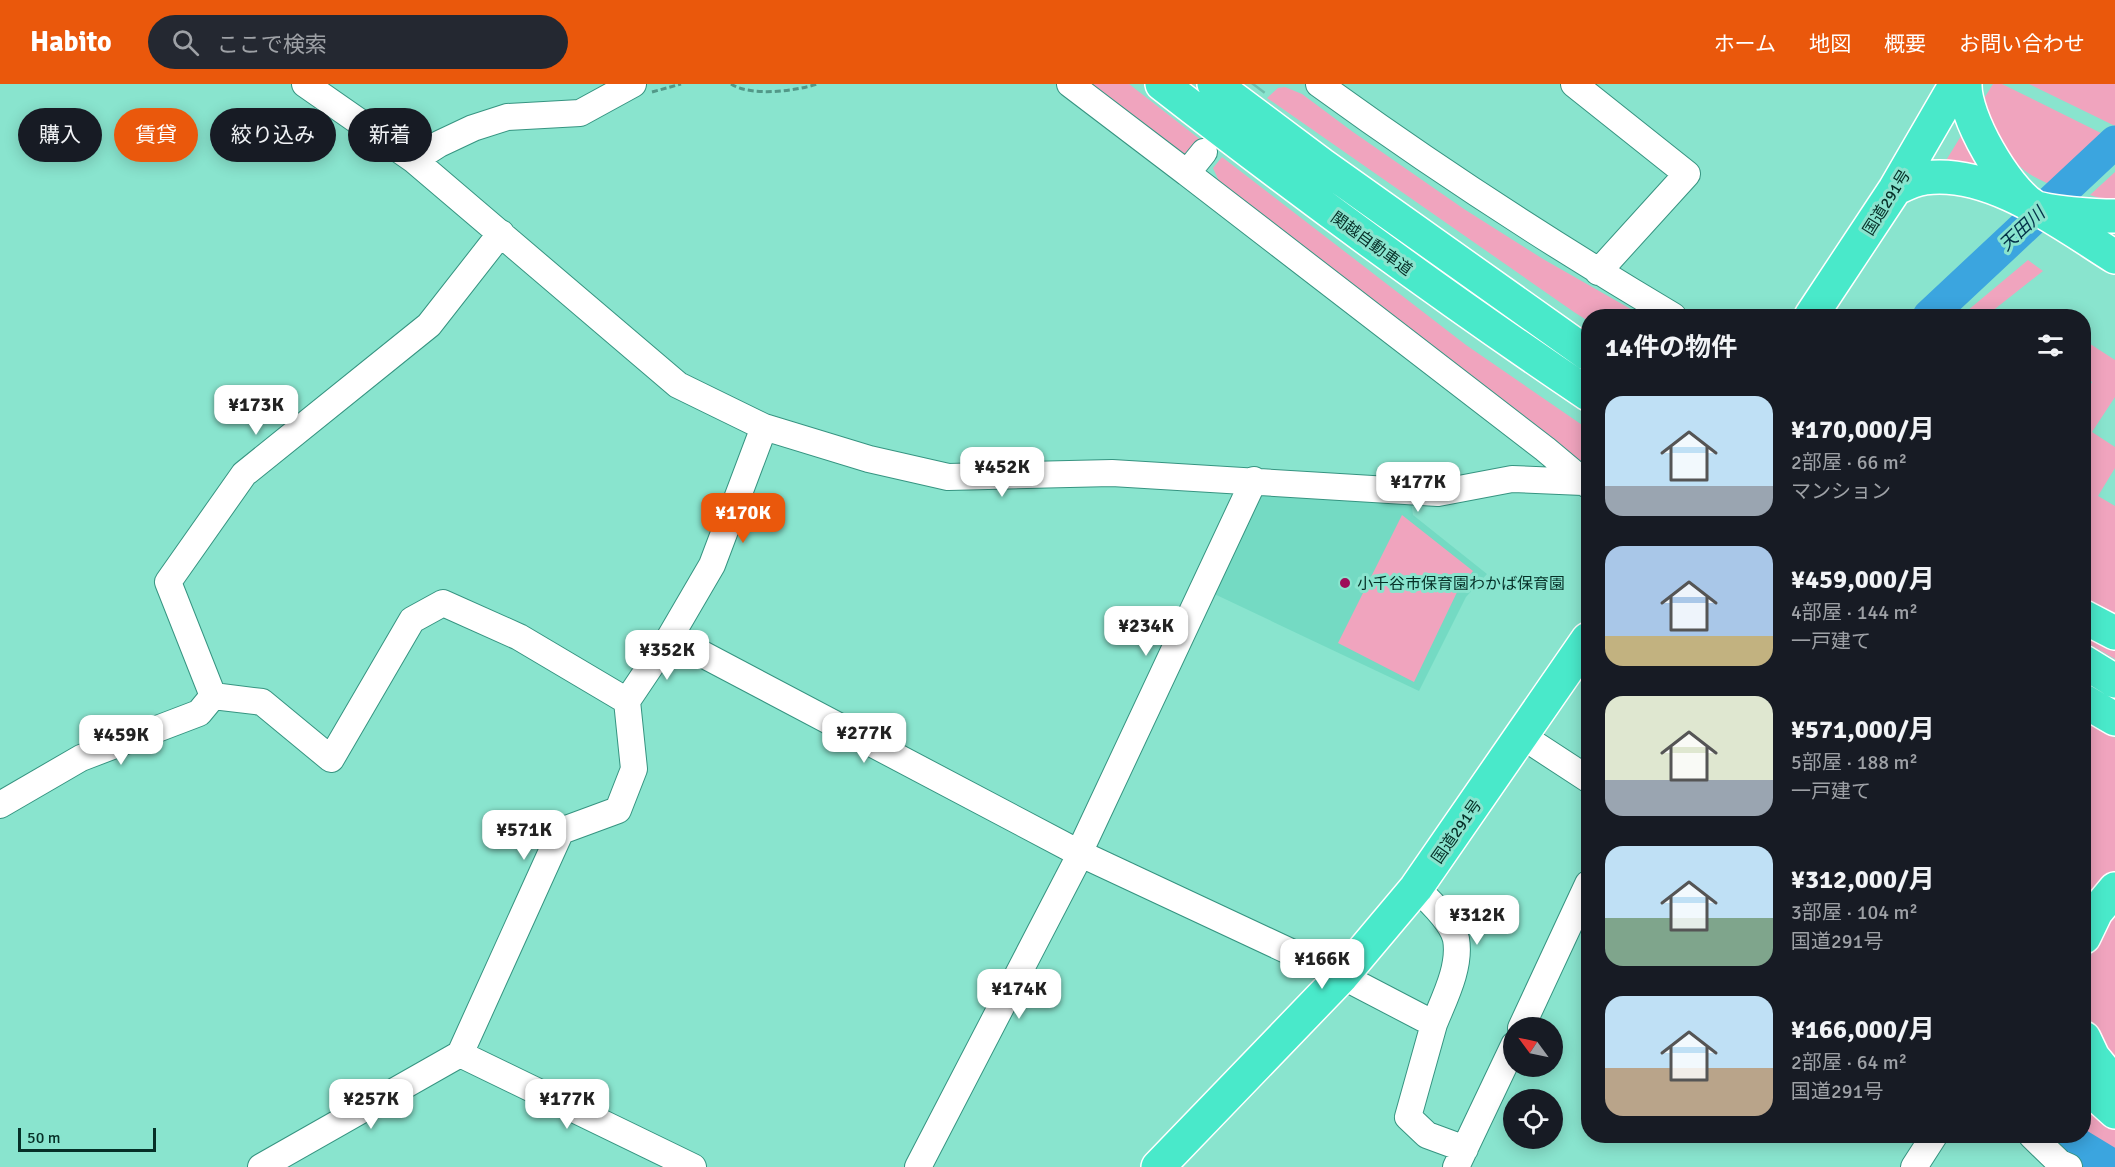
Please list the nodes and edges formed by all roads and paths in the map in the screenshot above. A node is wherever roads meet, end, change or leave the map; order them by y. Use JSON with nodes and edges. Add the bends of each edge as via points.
{"nodes":[{"id":1,"x":305,"y":84,"type":"edge"},
{"id":2,"x":633,"y":84,"type":"edge"},
{"id":3,"x":731,"y":84,"type":"edge"},
{"id":4,"x":817,"y":84,"type":"edge"},
{"id":5,"x":1070,"y":84,"type":"edge"},
{"id":6,"x":1162,"y":84,"type":"edge"},
{"id":7,"x":1214,"y":84,"type":"edge"},
{"id":8,"x":1319,"y":84,"type":"edge"},
{"id":9,"x":1575,"y":84,"type":"edge"},
{"id":10,"x":1956,"y":84,"type":"edge"},
{"id":11,"x":1965,"y":84,"type":"edge"},
{"id":12,"x":348,"y":114,"type":"edge"},
{"id":13,"x":432,"y":148,"type":"edge"},
{"id":14,"x":1204,"y":153,"type":"dead end"},
{"id":15,"x":416,"y":162,"type":"edge"},
{"id":16,"x":1187,"y":173,"type":"junction"},
{"id":17,"x":1895,"y":189,"type":"junction"},
{"id":18,"x":2035,"y":208,"type":"junction"},
{"id":19,"x":2115,"y":216,"type":"edge"},
{"id":20,"x":501,"y":233,"type":"junction"},
{"id":21,"x":1446,"y":255,"type":"junction"},
{"id":22,"x":2115,"y":257,"type":"edge"},
{"id":23,"x":1598,"y":272,"type":"junction"},
{"id":24,"x":1425,"y":281,"type":"junction"},
{"id":25,"x":1661,"y":309,"type":"edge"},
{"id":26,"x":1816,"y":309,"type":"edge"},
{"id":27,"x":1581,"y":341,"type":"edge"},
{"id":28,"x":1581,"y":349,"type":"edge"},
{"id":29,"x":1581,"y":389,"type":"edge"},
{"id":30,"x":1581,"y":398,"type":"edge"},
{"id":31,"x":764,"y":427,"type":"junction"},
{"id":32,"x":1581,"y":479,"type":"edge"},
{"id":33,"x":1254,"y":480,"type":"junction"},
{"id":34,"x":1581,"y":483,"type":"edge"},
{"id":35,"x":2091,"y":621,"type":"edge"},
{"id":36,"x":2115,"y":633,"type":"edge"},
{"id":37,"x":670,"y":638,"type":"junction"},
{"id":38,"x":1581,"y":649,"type":"edge"},
{"id":39,"x":2091,"y":666,"type":"edge"},
{"id":40,"x":2115,"y":681,"type":"edge"},
{"id":41,"x":213,"y":696,"type":"junction"},
{"id":42,"x":627,"y":701,"type":"junction"},
{"id":43,"x":2091,"y":705,"type":"edge"},
{"id":44,"x":2115,"y":719,"type":"edge"},
{"id":45,"x":1521,"y":736,"type":"junction"},
{"id":46,"x":1581,"y":775,"type":"edge"},
{"id":47,"x":0,"y":805,"type":"edge"},
{"id":48,"x":1080,"y":853,"type":"junction"},
{"id":49,"x":1416,"y":888,"type":"junction"},
{"id":50,"x":2115,"y":889,"type":"edge"},
{"id":51,"x":1581,"y":899,"type":"edge"},
{"id":52,"x":2091,"y":922,"type":"edge"},
{"id":53,"x":1342,"y":976,"type":"junction"},
{"id":54,"x":1526,"y":1017,"type":"edge"},
{"id":55,"x":1434,"y":1024,"type":"junction"},
{"id":56,"x":2091,"y":1053,"type":"edge"},
{"id":57,"x":460,"y":1054,"type":"junction"},
{"id":58,"x":1503,"y":1068,"type":"edge"},
{"id":59,"x":2115,"y":1084,"type":"edge"},
{"id":60,"x":2091,"y":1090,"type":"edge"},
{"id":61,"x":2115,"y":1112,"type":"edge"},
{"id":62,"x":1929,"y":1143,"type":"edge"},
{"id":63,"x":2040,"y":1143,"type":"edge"},
{"id":64,"x":1461,"y":1158,"type":"edge"},
{"id":65,"x":261,"y":1167,"type":"edge"},
{"id":66,"x":693,"y":1167,"type":"edge"},
{"id":67,"x":918,"y":1167,"type":"edge"},
{"id":68,"x":1158,"y":1167,"type":"edge"},
{"id":69,"x":1914,"y":1167,"type":"edge"},
{"id":70,"x":2069,"y":1167,"type":"edge"}],
"edges":[{"from":1,"to":12,"type":"street"},
{"from":2,"to":13,"type":"street","via":[[580,113],[507,117],[473,128]]},
{"from":3,"to":4,"type":"path","via":[[766,92]]},
{"from":5,"to":16,"type":"street"},
{"from":6,"to":24,"type":"highway","name":"関越自動車道"},
{"from":7,"to":21,"type":"highway","name":"関越自動車道"},
{"from":8,"to":23,"type":"street"},
{"from":9,"to":23,"type":"street","via":[[1687,174]]},
{"from":10,"to":17,"type":"highway","name":"国道291号"},
{"from":11,"to":18,"type":"highway","via":[[1968,108],[1993,157],[2012,186]]},
{"from":14,"to":16,"type":"street"},
{"from":15,"to":20,"type":"street"},
{"from":16,"to":32,"type":"street"},
{"from":17,"to":18,"type":"highway","via":[[1924,178],[1958,179],[1996,189]]},
{"from":17,"to":26,"type":"highway","name":"国道291号"},
{"from":18,"to":19,"type":"highway"},
{"from":18,"to":22,"type":"highway"},
{"from":20,"to":31,"type":"street","via":[[678,385]]},
{"from":20,"to":41,"type":"street","via":[[429,325],[244,474],[168,582]]},
{"from":21,"to":27,"type":"highway"},
{"from":21,"to":28,"type":"highway","name":"関越自動車道"},
{"from":23,"to":25,"type":"street"},
{"from":24,"to":29,"type":"highway","name":"関越自動車道"},
{"from":24,"to":30,"type":"highway","via":[[1496,339]]},
{"from":31,"to":33,"type":"street","via":[[868,459],[948,477],[1112,473]]},
{"from":31,"to":37,"type":"street","via":[[712,565]]},
{"from":33,"to":34,"type":"street","via":[[1438,493],[1512,479]]},
{"from":33,"to":48,"type":"street"},
{"from":35,"to":36,"type":"highway"},
{"from":37,"to":42,"type":"street"},
{"from":37,"to":48,"type":"street"},
{"from":38,"to":45,"type":"highway","name":"国道291号"},
{"from":39,"to":40,"type":"highway"},
{"from":41,"to":42,"type":"street","via":[[262,702],[331,759],[412,620],[443,603],[519,637]]},
{"from":41,"to":47,"type":"street","via":[[199,713],[81,758]]},
{"from":42,"to":57,"type":"street","via":[[634,769],[618,810],[561,831]]},
{"from":43,"to":44,"type":"highway"},
{"from":45,"to":46,"type":"street"},
{"from":45,"to":49,"type":"highway","name":"国道291号"},
{"from":48,"to":53,"type":"street"},
{"from":48,"to":67,"type":"street"},
{"from":49,"to":53,"type":"highway","name":"国道291号"},
{"from":49,"to":55,"type":"street","via":[[1438,908],[1456,938],[1455,972]]},
{"from":50,"to":52,"type":"highway"},
{"from":51,"to":54,"type":"street"},
{"from":53,"to":55,"type":"street"},
{"from":53,"to":68,"type":"highway","name":"国道291号"},
{"from":55,"to":64,"type":"street","via":[[1408,1117],[1426,1136]]},
{"from":56,"to":59,"type":"highway"},
{"from":57,"to":65,"type":"street"},
{"from":57,"to":66,"type":"street"},
{"from":58,"to":64,"type":"street"},
{"from":60,"to":61,"type":"highway"},
{"from":62,"to":69,"type":"street"},
{"from":63,"to":70,"type":"street"}]}
